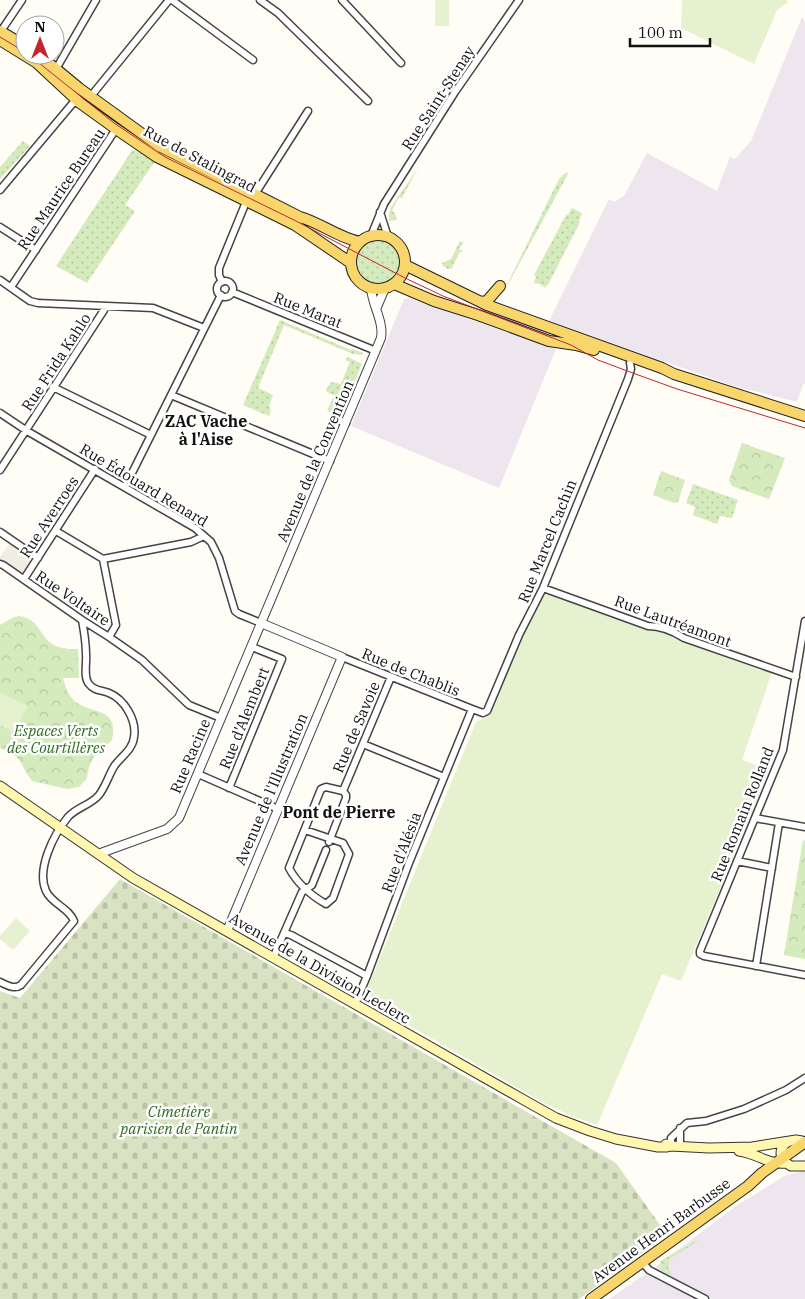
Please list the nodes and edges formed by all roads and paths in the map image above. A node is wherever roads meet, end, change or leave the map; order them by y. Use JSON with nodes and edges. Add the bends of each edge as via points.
{"nodes":[{"id":1,"x":22,"y":0,"type":"edge"},
{"id":2,"x":96,"y":0,"type":"edge"},
{"id":3,"x":170,"y":0,"type":"edge"},
{"id":4,"x":260,"y":0,"type":"edge"},
{"id":5,"x":342,"y":0,"type":"edge"},
{"id":6,"x":519,"y":0,"type":"edge"},
{"id":7,"x":0,"y":34,"type":"edge"},
{"id":8,"x":15,"y":41,"type":"edge"},
{"id":9,"x":253,"y":60,"type":"dead end"},
{"id":10,"x":401,"y":63,"type":"dead end"},
{"id":11,"x":51,"y":65,"type":"edge"},
{"id":12,"x":56,"y":69,"type":"junction"},
{"id":13,"x":91,"y":96,"type":"junction"},
{"id":14,"x":368,"y":101,"type":"dead end"},
{"id":15,"x":80,"y":103,"type":"junction"},
{"id":16,"x":308,"y":111,"type":"dead end"},
{"id":17,"x":116,"y":130,"type":"junction"},
{"id":18,"x":0,"y":190,"type":"edge"},
{"id":19,"x":255,"y":194,"type":"junction"},
{"id":20,"x":246,"y":202,"type":"junction"},
{"id":21,"x":380,"y":212,"type":"junction"},
{"id":22,"x":0,"y":227,"type":"edge"},
{"id":23,"x":371,"y":236,"type":"junction"},
{"id":24,"x":388,"y":237,"type":"junction"},
{"id":25,"x":360,"y":242,"type":"junction"},
{"id":26,"x":36,"y":250,"type":"junction"},
{"id":27,"x":351,"y":264,"type":"junction"},
{"id":28,"x":405,"y":265,"type":"junction"},
{"id":29,"x":0,"y":280,"type":"edge"},
{"id":30,"x":222,"y":282,"type":"junction"},
{"id":31,"x":390,"y":286,"type":"junction"},
{"id":32,"x":11,"y":287,"type":"junction"},
{"id":33,"x":371,"y":288,"type":"junction"},
{"id":34,"x":232,"y":292,"type":"junction"},
{"id":35,"x":221,"y":295,"type":"junction"},
{"id":36,"x":481,"y":302,"type":"junction"},
{"id":37,"x":104,"y":307,"type":"junction"},
{"id":38,"x":377,"y":307,"type":"junction"},
{"id":39,"x":499,"y":310,"type":"junction"},
{"id":40,"x":204,"y":328,"type":"junction"},
{"id":41,"x":376,"y":351,"type":"junction"},
{"id":42,"x":629,"y":359,"type":"junction"},
{"id":43,"x":53,"y":387,"type":"junction"},
{"id":44,"x":171,"y":394,"type":"junction"},
{"id":45,"x":0,"y":413,"type":"edge"},
{"id":46,"x":805,"y":416,"type":"edge"},
{"id":47,"x":334,"y":418,"type":"dead end"},
{"id":48,"x":346,"y":422,"type":"junction"},
{"id":49,"x":27,"y":431,"type":"junction"},
{"id":50,"x":150,"y":435,"type":"junction"},
{"id":51,"x":330,"y":461,"type":"junction"},
{"id":52,"x":95,"y":469,"type":"junction"},
{"id":53,"x":0,"y":470,"type":"edge"},
{"id":54,"x":126,"y":487,"type":"junction"},
{"id":55,"x":56,"y":531,"type":"junction"},
{"id":56,"x":0,"y":532,"type":"edge"},
{"id":57,"x":204,"y":536,"type":"junction"},
{"id":58,"x":38,"y":558,"type":"junction"},
{"id":59,"x":103,"y":559,"type":"junction"},
{"id":60,"x":0,"y":564,"type":"edge"},
{"id":61,"x":24,"y":579,"type":"junction"},
{"id":62,"x":543,"y":588,"type":"junction"},
{"id":63,"x":82,"y":620,"type":"junction"},
{"id":64,"x":805,"y":621,"type":"edge"},
{"id":65,"x":261,"y":623,"type":"junction"},
{"id":66,"x":109,"y":637,"type":"junction"},
{"id":67,"x":804,"y":637,"type":"edge"},
{"id":68,"x":252,"y":646,"type":"junction"},
{"id":69,"x":342,"y":657,"type":"junction"},
{"id":70,"x":391,"y":677,"type":"junction"},
{"id":71,"x":796,"y":677,"type":"junction"},
{"id":72,"x":472,"y":709,"type":"junction"},
{"id":73,"x":221,"y":718,"type":"junction"},
{"id":74,"x":363,"y":744,"type":"junction"},
{"id":75,"x":198,"y":774,"type":"junction"},
{"id":76,"x":444,"y":777,"type":"junction"},
{"id":77,"x":0,"y":786,"type":"edge"},
{"id":78,"x":229,"y":788,"type":"junction"},
{"id":79,"x":343,"y":791,"type":"junction"},
{"id":80,"x":278,"y":809,"type":"junction"},
{"id":81,"x":755,"y":818,"type":"junction"},
{"id":82,"x":779,"y":822,"type":"junction"},
{"id":83,"x":805,"y":827,"type":"edge"},
{"id":84,"x":61,"y":830,"type":"junction"},
{"id":85,"x":305,"y":830,"type":"junction"},
{"id":86,"x":330,"y":841,"type":"junction"},
{"id":87,"x":326,"y":850,"type":"dead end"},
{"id":88,"x":98,"y":854,"type":"junction"},
{"id":89,"x":737,"y":861,"type":"junction"},
{"id":90,"x":772,"y":868,"type":"junction"},
{"id":91,"x":306,"y":888,"type":"junction"},
{"id":92,"x":227,"y":931,"type":"junction"},
{"id":93,"x":284,"y":933,"type":"junction"},
{"id":94,"x":273,"y":958,"type":"junction"},
{"id":95,"x":756,"y":966,"type":"junction"},
{"id":96,"x":805,"y":975,"type":"edge"},
{"id":97,"x":367,"y":976,"type":"junction"},
{"id":98,"x":0,"y":982,"type":"edge"},
{"id":99,"x":355,"y":1004,"type":"junction"},
{"id":100,"x":805,"y":1078,"type":"edge"},
{"id":101,"x":790,"y":1140,"type":"junction"},
{"id":102,"x":805,"y":1144,"type":"edge"},
{"id":103,"x":675,"y":1146,"type":"junction"},
{"id":104,"x":710,"y":1148,"type":"junction"},
{"id":105,"x":781,"y":1162,"type":"junction"},
{"id":106,"x":802,"y":1165,"type":"edge"},
{"id":107,"x":642,"y":1262,"type":"junction"},
{"id":108,"x":591,"y":1299,"type":"edge"},
{"id":109,"x":705,"y":1299,"type":"edge"}],
"edges":[{"from":1,"to":7,"type":"street"},
{"from":2,"to":12,"type":"street"},
{"from":3,"to":9,"type":"street"},
{"from":3,"to":13,"type":"street"},
{"from":4,"to":14,"type":"street","via":[[278,13]]},
{"from":5,"to":10,"type":"street"},
{"from":6,"to":21,"type":"street","name":"Rue Saint-Stenay","via":[[455,92]]},
{"from":7,"to":8,"type":"main road"},
{"from":7,"to":15,"type":"main road","name":"Rue de Stalingrad"},
{"from":11,"to":12,"type":"main road","name":"Rue de Stalingrad"},
{"from":12,"to":13,"type":"main road","name":"Rue de Stalingrad"},
{"from":13,"to":15,"type":"main road"},
{"from":13,"to":19,"type":"main road","name":"Rue de Stalingrad","via":[[159,146]]},
{"from":15,"to":17,"type":"main road","name":"Rue de Stalingrad"},
{"from":15,"to":18,"type":"street","via":[[74,102]]},
{"from":16,"to":19,"type":"street"},
{"from":17,"to":20,"type":"main road","name":"Rue de Stalingrad","via":[[174,166]]},
{"from":17,"to":26,"type":"street","name":"Rue Maurice Bureau"},
{"from":19,"to":25,"type":"main road","name":"Rue de Stalingrad"},
{"from":20,"to":27,"type":"main road","name":"Rue de Stalingrad","via":[[295,225]]},
{"from":20,"to":30,"type":"street","via":[[219,268]]},
{"from":21,"to":23,"type":"street","name":"Rue Saint-Stenay"},
{"from":21,"to":24,"type":"street"},
{"from":22,"to":26,"type":"street"},
{"from":23,"to":24,"type":"main road"},
{"from":23,"to":25,"type":"main road"},
{"from":24,"to":28,"type":"main road","via":[[401,249]]},
{"from":25,"to":27,"type":"main road","via":[[353,252]]},
{"from":26,"to":32,"type":"street","name":"Rue Maurice Bureau"},
{"from":27,"to":33,"type":"main road","via":[[353,274]]},
{"from":28,"to":31,"type":"main road","via":[[401,276]]},
{"from":28,"to":36,"type":"main road"},
{"from":29,"to":32,"type":"street"},
{"from":30,"to":34,"type":"street","via":[[229,283]]},
{"from":30,"to":35,"type":"street","via":[[217,287]]},
{"from":31,"to":33,"type":"main road"},
{"from":31,"to":38,"type":"street"},
{"from":31,"to":42,"type":"main road","via":[[549,341]]},
{"from":32,"to":37,"type":"street","via":[[38,303]]},
{"from":33,"to":38,"type":"street","name":"Avenue de la Convention"},
{"from":34,"to":35,"type":"street"},
{"from":34,"to":41,"type":"street","name":"Rue Marat"},
{"from":35,"to":40,"type":"street"},
{"from":36,"to":39,"type":"main road"},
{"from":36,"to":39,"type":"main road","via":[[487,301],[500,286],[496,303]]},
{"from":37,"to":40,"type":"street","via":[[154,308]]},
{"from":37,"to":43,"type":"street","name":"Rue Frida Kahlo"},
{"from":38,"to":41,"type":"street","name":"Avenue de la Convention","via":[[382,332]]},
{"from":39,"to":42,"type":"main road"},
{"from":40,"to":44,"type":"street"},
{"from":41,"to":48,"type":"street","name":"Avenue de la Convention"},
{"from":42,"to":46,"type":"main road","via":[[668,376],[674,374]]},
{"from":42,"to":62,"type":"street","name":"Rue Marcel Cachin","via":[[628,379]]},
{"from":43,"to":49,"type":"street","name":"Rue Frida Kahlo"},
{"from":43,"to":50,"type":"street"},
{"from":44,"to":50,"type":"street"},
{"from":44,"to":51,"type":"street"},
{"from":45,"to":49,"type":"street","name":"Rue Édouard Renard"},
{"from":47,"to":48,"type":"street"},
{"from":48,"to":51,"type":"street","name":"Avenue de la Convention"},
{"from":49,"to":52,"type":"street","name":"Rue Édouard Renard"},
{"from":49,"to":53,"type":"street","name":"Rue Frida Kahlo"},
{"from":50,"to":54,"type":"street"},
{"from":51,"to":65,"type":"street","name":"Avenue de la Convention"},
{"from":52,"to":54,"type":"street","name":"Rue Édouard Renard"},
{"from":52,"to":55,"type":"street","name":"Rue Averroes"},
{"from":54,"to":57,"type":"street","name":"Rue Édouard Renard"},
{"from":55,"to":58,"type":"street","name":"Rue Averroes"},
{"from":55,"to":59,"type":"street"},
{"from":56,"to":58,"type":"street"},
{"from":57,"to":59,"type":"street","via":[[192,542]]},
{"from":57,"to":65,"type":"street","name":"Rue Édouard Renard","via":[[215,548],[235,611]]},
{"from":58,"to":61,"type":"street","name":"Rue Averroes"},
{"from":59,"to":66,"type":"street","name":"Rue Voltaire","via":[[116,625]]},
{"from":60,"to":61,"type":"street","name":"Rue Voltaire"},
{"from":61,"to":63,"type":"street","name":"Rue Voltaire"},
{"from":62,"to":71,"type":"street","name":"Rue Lautréamont"},
{"from":62,"to":72,"type":"street","name":"Rue Marcel Cachin","via":[[487,711],[483,713]]},
{"from":63,"to":66,"type":"street","name":"Rue Voltaire"},
{"from":63,"to":84,"type":"street","via":[[86,679],[96,690],[118,698],[134,725],[134,737],[100,794],[68,817]]},
{"from":64,"to":67,"type":"street","name":"Rue Romain Rolland"},
{"from":65,"to":68,"type":"street","name":"Rue Racine"},
{"from":65,"to":69,"type":"street"},
{"from":66,"to":73,"type":"street","name":"Rue Voltaire","via":[[142,660],[189,705]]},
{"from":67,"to":71,"type":"street","name":"Rue Romain Rolland"},
{"from":68,"to":73,"type":"street","name":"Rue Racine"},
{"from":68,"to":78,"type":"street","name":"Rue d'Alembert","via":[[282,659]]},
{"from":69,"to":70,"type":"street","name":"Rue de Chablis"},
{"from":69,"to":80,"type":"street","name":"Avenue de l'Illustration"},
{"from":70,"to":72,"type":"street","name":"Rue de Chablis"},
{"from":70,"to":74,"type":"street","name":"Rue de Savoie"},
{"from":71,"to":81,"type":"street","name":"Rue Romain Rolland","via":[[783,750]]},
{"from":72,"to":76,"type":"street","name":"Rue d'Alésia"},
{"from":73,"to":75,"type":"street","name":"Rue Racine"},
{"from":74,"to":76,"type":"street"},
{"from":74,"to":79,"type":"street","name":"Rue de Savoie"},
{"from":75,"to":78,"type":"street"},
{"from":75,"to":88,"type":"street","name":"Rue Racine","via":[[176,822],[167,829]]},
{"from":76,"to":97,"type":"street","name":"Rue d'Alésia"},
{"from":77,"to":84,"type":"main road","name":"Avenue de la Division Leclerc"},
{"from":78,"to":80,"type":"street"},
{"from":79,"to":85,"type":"street","via":[[321,789]]},
{"from":79,"to":86,"type":"street","name":"Rue de Savoie","via":[[346,798]]},
{"from":80,"to":92,"type":"street","name":"Avenue de l'Illustration"},
{"from":81,"to":82,"type":"street"},
{"from":81,"to":89,"type":"street","name":"Rue Romain Rolland"},
{"from":82,"to":83,"type":"street"},
{"from":82,"to":90,"type":"street"},
{"from":84,"to":88,"type":"main road","name":"Avenue de la Division Leclerc"},
{"from":84,"to":98,"type":"street","via":[[43,866],[43,878],[46,892],[72,914],[74,921],[17,988]]},
{"from":85,"to":86,"type":"street"},
{"from":85,"to":91,"type":"street","via":[[289,868]]},
{"from":86,"to":91,"type":"street","via":[[343,844],[349,854],[333,898],[326,904]]},
{"from":87,"to":91,"type":"street","via":[[312,885]]},
{"from":88,"to":92,"type":"main road","name":"Avenue de la Division Leclerc","via":[[133,878]]},
{"from":89,"to":90,"type":"street"},
{"from":89,"to":95,"type":"street","name":"Rue Romain Rolland","via":[[700,954]]},
{"from":90,"to":95,"type":"street"},
{"from":91,"to":93,"type":"street"},
{"from":92,"to":94,"type":"main road","name":"Avenue de la Division Leclerc"},
{"from":93,"to":94,"type":"street"},
{"from":93,"to":97,"type":"street"},
{"from":94,"to":99,"type":"main road","name":"Avenue de la Division Leclerc"},
{"from":95,"to":96,"type":"street"},
{"from":97,"to":99,"type":"street","name":"Rue d'Alésia"},
{"from":99,"to":103,"type":"main road","name":"Avenue de la Division Leclerc","via":[[556,1118],[600,1135],[641,1144]]},
{"from":100,"to":103,"type":"street","via":[[764,1101],[716,1118],[686,1123],[680,1128]]},
{"from":101,"to":102,"type":"main road"},
{"from":101,"to":104,"type":"main road","name":"Avenue de la Division Leclerc","via":[[752,1147]]},
{"from":101,"to":105,"type":"main road","via":[[782,1147]]},
{"from":102,"to":105,"type":"main road","name":"Avenue Henri Barbusse"},
{"from":103,"to":104,"type":"main road","name":"Avenue de la Division Leclerc"},
{"from":104,"to":105,"type":"main road","name":"Avenue de la Division Leclerc","via":[[754,1154]]},
{"from":105,"to":106,"type":"main road","name":"Avenue de la Division Leclerc","via":[[791,1166]]},
{"from":105,"to":107,"type":"main road","name":"Avenue Henri Barbusse","via":[[763,1179],[748,1186]]},
{"from":107,"to":108,"type":"main road","name":"Avenue Henri Barbusse"},
{"from":107,"to":109,"type":"street","via":[[649,1270]]}]}
